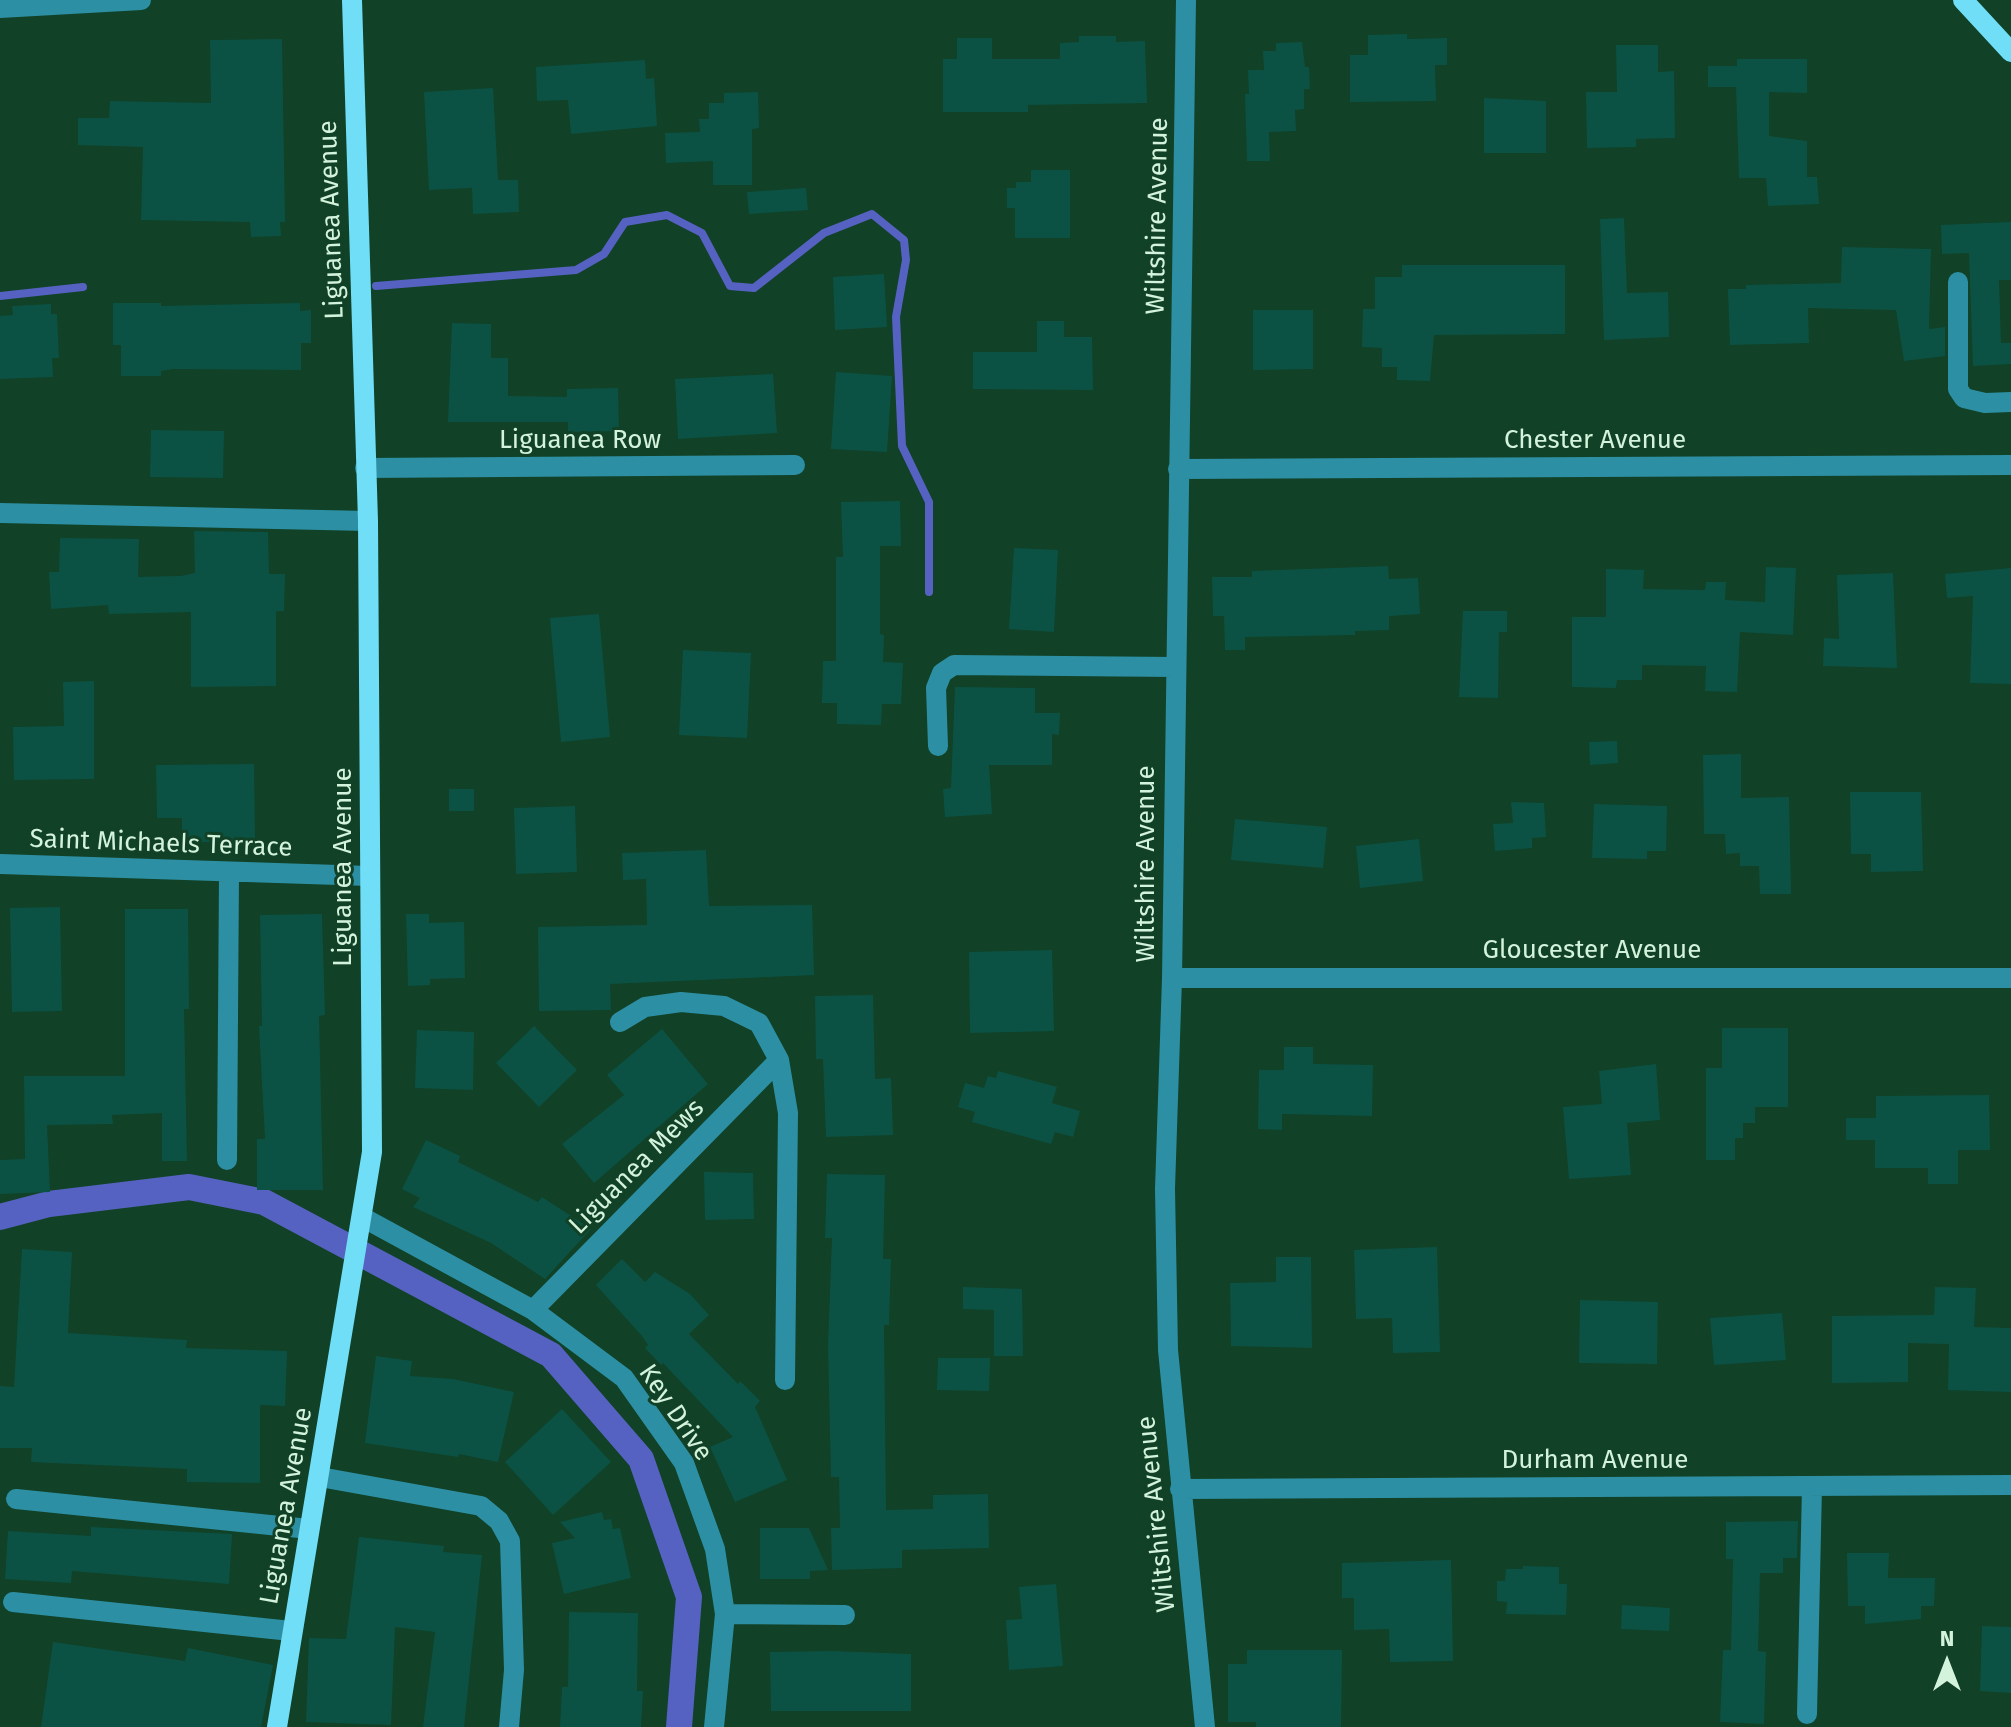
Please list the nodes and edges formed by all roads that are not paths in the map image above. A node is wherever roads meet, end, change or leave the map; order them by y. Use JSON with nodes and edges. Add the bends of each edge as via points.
{"nodes":[{"id":1,"x":141,"y":0,"type":"edge"},
{"id":2,"x":352,"y":0,"type":"edge"},
{"id":3,"x":1186,"y":0,"type":"edge"},
{"id":4,"x":1963,"y":0,"type":"edge"},
{"id":5,"x":0,"y":8,"type":"edge"},
{"id":6,"x":2011,"y":52,"type":"edge"},
{"id":7,"x":1958,"y":282,"type":"dead end"},
{"id":8,"x":2011,"y":402,"type":"edge"},
{"id":9,"x":795,"y":465,"type":"dead end"},
{"id":10,"x":2011,"y":465,"type":"edge"},
{"id":11,"x":365,"y":468,"type":"junction"},
{"id":12,"x":1178,"y":469,"type":"junction"},
{"id":13,"x":0,"y":513,"type":"edge"},
{"id":14,"x":368,"y":521,"type":"junction"},
{"id":15,"x":1175,"y":667,"type":"junction"},
{"id":16,"x":938,"y":746,"type":"dead end"},
{"id":17,"x":0,"y":864,"type":"edge"},
{"id":18,"x":229,"y":874,"type":"junction"},
{"id":19,"x":369,"y":876,"type":"junction"},
{"id":20,"x":1172,"y":978,"type":"junction"},
{"id":21,"x":2011,"y":978,"type":"edge"},
{"id":22,"x":620,"y":1022,"type":"dead end"},
{"id":23,"x":779,"y":1060,"type":"junction"},
{"id":24,"x":227,"y":1160,"type":"dead end"},
{"id":25,"x":361,"y":1222,"type":"junction"},
{"id":26,"x":533,"y":1310,"type":"junction"},
{"id":27,"x":785,"y":1380,"type":"dead end"},
{"id":28,"x":320,"y":1477,"type":"junction"},
{"id":29,"x":2011,"y":1485,"type":"edge"},
{"id":30,"x":1812,"y":1486,"type":"junction"},
{"id":31,"x":1180,"y":1489,"type":"junction"},
{"id":32,"x":16,"y":1499,"type":"dead end"},
{"id":33,"x":309,"y":1529,"type":"junction"},
{"id":34,"x":13,"y":1602,"type":"dead end"},
{"id":35,"x":725,"y":1614,"type":"junction"},
{"id":36,"x":845,"y":1615,"type":"dead end"},
{"id":37,"x":291,"y":1631,"type":"junction"},
{"id":38,"x":1807,"y":1714,"type":"dead end"},
{"id":39,"x":277,"y":1727,"type":"edge"},
{"id":40,"x":509,"y":1727,"type":"edge"},
{"id":41,"x":714,"y":1727,"type":"edge"},
{"id":42,"x":1205,"y":1727,"type":"edge"}],
"edges":[{"from":1,"to":5,"type":"street"},
{"from":2,"to":11,"type":"main road","name":"Liguanea Avenue"},
{"from":3,"to":12,"type":"street","name":"Wiltshire Avenue"},
{"from":4,"to":6,"type":"main road"},
{"from":7,"to":8,"type":"street","via":[[1958,389],[1964,398]]},
{"from":9,"to":11,"type":"street","name":"Liguanea Row"},
{"from":10,"to":12,"type":"street","name":"Chester Avenue"},
{"from":11,"to":14,"type":"main road","name":"Liguanea Avenue"},
{"from":12,"to":15,"type":"street","name":"Wiltshire Avenue"},
{"from":13,"to":14,"type":"street"},
{"from":14,"to":19,"type":"main road","name":"Liguanea Avenue"},
{"from":15,"to":16,"type":"street","via":[[954,665],[942,673],[936,688]]},
{"from":15,"to":20,"type":"street","name":"Wiltshire Avenue"},
{"from":17,"to":18,"type":"street","name":"Saint Michaels Terrace"},
{"from":18,"to":19,"type":"street","name":"Saint Michaels Terrace"},
{"from":18,"to":24,"type":"street"},
{"from":19,"to":25,"type":"main road","name":"Liguanea Avenue","via":[[372,1152]]},
{"from":20,"to":21,"type":"street","name":"Gloucester Avenue"},
{"from":20,"to":31,"type":"street","name":"Wiltshire Avenue","via":[[1165,1189]]},
{"from":22,"to":23,"type":"street","via":[[645,1007],[681,1002],[724,1006],[759,1023]]},
{"from":23,"to":26,"type":"street","name":"Liguanea Mews"},
{"from":23,"to":27,"type":"street","via":[[788,1113]]},
{"from":25,"to":26,"type":"street","name":"Key Drive"},
{"from":25,"to":28,"type":"main road","name":"Liguanea Avenue"},
{"from":26,"to":35,"type":"street","name":"Key Drive","via":[[624,1378],[684,1463],[715,1549]]},
{"from":28,"to":33,"type":"main road","name":"Liguanea Avenue"},
{"from":28,"to":40,"type":"street","via":[[481,1506],[499,1521],[510,1541],[514,1670]]},
{"from":29,"to":30,"type":"street","name":"Durham Avenue"},
{"from":30,"to":31,"type":"street","name":"Durham Avenue"},
{"from":30,"to":38,"type":"street"},
{"from":31,"to":42,"type":"street","name":"Wiltshire Avenue"},
{"from":32,"to":33,"type":"street"},
{"from":33,"to":37,"type":"main road","name":"Liguanea Avenue"},
{"from":34,"to":37,"type":"street"},
{"from":35,"to":36,"type":"street"},
{"from":35,"to":41,"type":"street","name":"Key Drive"},
{"from":37,"to":39,"type":"main road","name":"Liguanea Avenue"}]}
